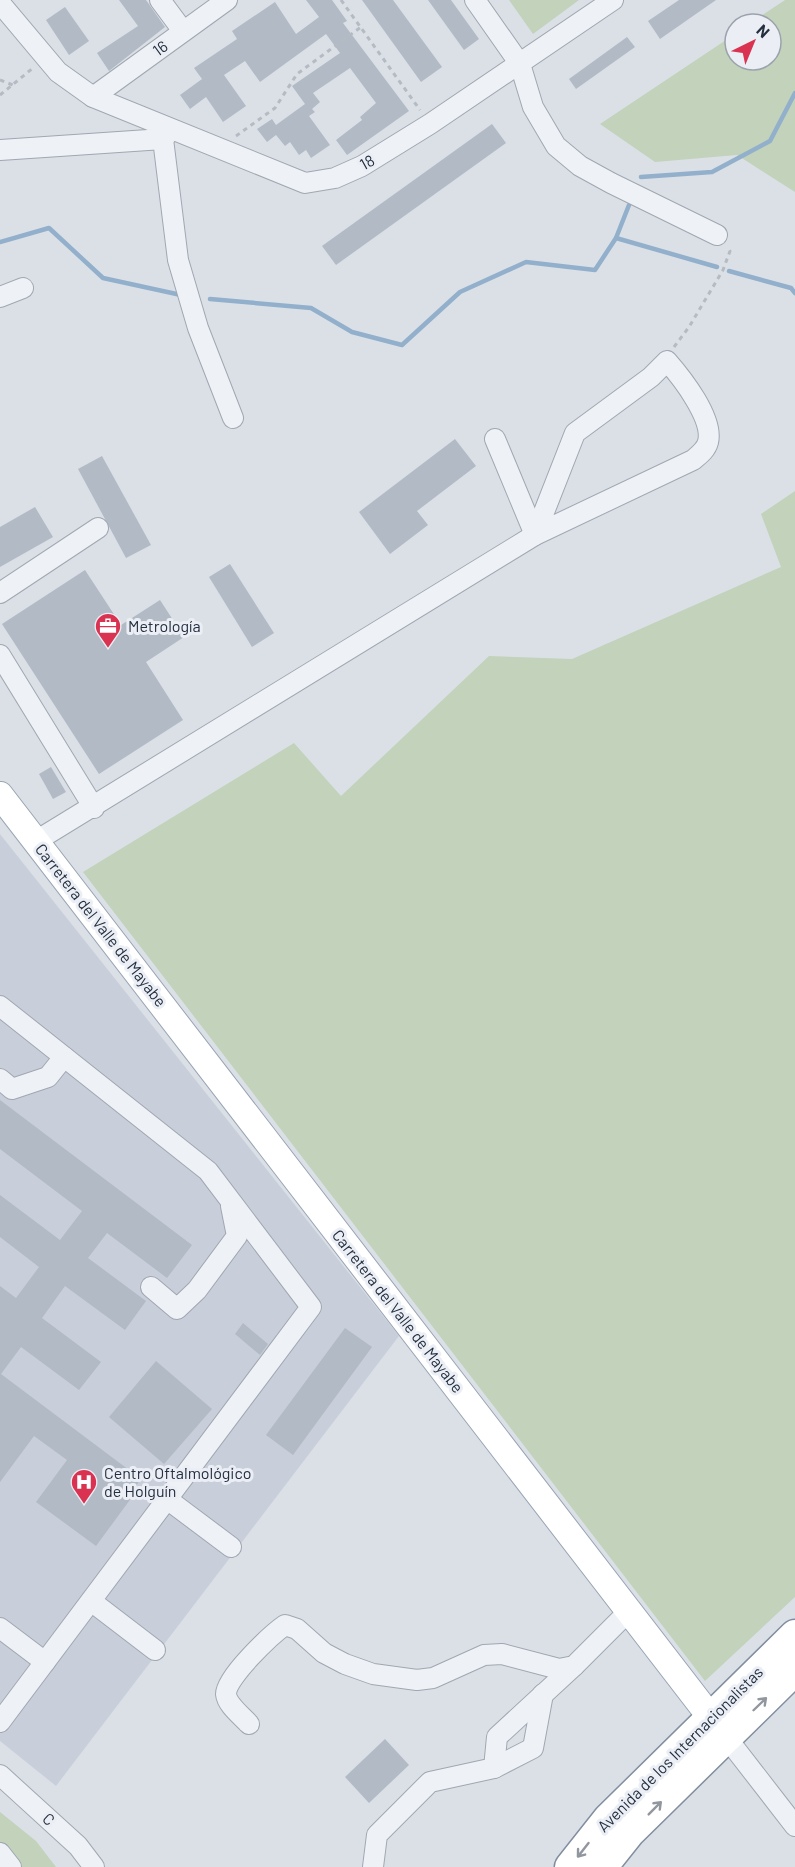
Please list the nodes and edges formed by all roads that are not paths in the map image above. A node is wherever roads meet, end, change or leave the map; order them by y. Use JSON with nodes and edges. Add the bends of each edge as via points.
{"nodes":[{"id":1,"x":160,"y":0,"type":"edge"},
{"id":2,"x":227,"y":0,"type":"edge"},
{"id":3,"x":475,"y":0,"type":"edge"},
{"id":4,"x":613,"y":0,"type":"edge"},
{"id":5,"x":0,"y":3,"type":"edge"},
{"id":6,"x":183,"y":31,"type":"junction"},
{"id":7,"x":520,"y":64,"type":"junction"},
{"id":8,"x":93,"y":97,"type":"junction"},
{"id":9,"x":167,"y":134,"type":"junction"},
{"id":10,"x":0,"y":150,"type":"edge"},
{"id":11,"x":717,"y":235,"type":"road end"},
{"id":12,"x":23,"y":288,"type":"dead end"},
{"id":13,"x":0,"y":297,"type":"edge"},
{"id":14,"x":233,"y":418,"type":"dead end"},
{"id":15,"x":495,"y":439,"type":"dead end"},
{"id":16,"x":99,"y":528,"type":"dead end"},
{"id":17,"x":534,"y":535,"type":"junction"},
{"id":18,"x":0,"y":593,"type":"edge"},
{"id":19,"x":0,"y":656,"type":"edge"},
{"id":20,"x":0,"y":795,"type":"edge"},
{"id":21,"x":94,"y":808,"type":"junction"},
{"id":22,"x":36,"y":841,"type":"junction"},
{"id":23,"x":0,"y":1006,"type":"edge"},
{"id":24,"x":64,"y":1057,"type":"junction"},
{"id":25,"x":0,"y":1079,"type":"edge"},
{"id":26,"x":231,"y":1200,"type":"junction"},
{"id":27,"x":151,"y":1287,"type":"dead end"},
{"id":28,"x":167,"y":1499,"type":"junction"},
{"id":29,"x":231,"y":1546,"type":"dead end"},
{"id":30,"x":91,"y":1601,"type":"junction"},
{"id":31,"x":629,"y":1611,"type":"junction"},
{"id":32,"x":0,"y":1628,"type":"edge"},
{"id":33,"x":795,"y":1635,"type":"edge"},
{"id":34,"x":155,"y":1650,"type":"dead end"},
{"id":35,"x":45,"y":1662,"type":"junction"},
{"id":36,"x":574,"y":1666,"type":"junction"},
{"id":37,"x":795,"y":1670,"type":"edge"},
{"id":38,"x":543,"y":1694,"type":"junction"},
{"id":39,"x":0,"y":1722,"type":"edge"},
{"id":40,"x":249,"y":1724,"type":"dead end"},
{"id":41,"x":718,"y":1727,"type":"junction"},
{"id":42,"x":494,"y":1768,"type":"junction"},
{"id":43,"x":0,"y":1775,"type":"edge"},
{"id":44,"x":795,"y":1826,"type":"edge"},
{"id":45,"x":0,"y":1852,"type":"edge"},
{"id":46,"x":11,"y":1867,"type":"edge"},
{"id":47,"x":94,"y":1867,"type":"edge"},
{"id":48,"x":372,"y":1867,"type":"edge"},
{"id":49,"x":570,"y":1867,"type":"edge"},
{"id":50,"x":602,"y":1867,"type":"edge"}],
"edges":[{"from":1,"to":6,"type":"street"},
{"from":2,"to":6,"type":"street","name":"16"},
{"from":3,"to":7,"type":"street"},
{"from":4,"to":7,"type":"street","name":"18"},
{"from":5,"to":8,"type":"street","name":"18","via":[[58,72]]},
{"from":6,"to":8,"type":"street","name":"16"},
{"from":7,"to":9,"type":"street","name":"18","via":[[362,166],[335,178],[304,183],[220,148]]},
{"from":7,"to":11,"type":"street","via":[[533,107],[564,153],[611,183]]},
{"from":8,"to":9,"type":"street","name":"18"},
{"from":9,"to":10,"type":"street"},
{"from":9,"to":14,"type":"street","via":[[178,260]]},
{"from":12,"to":13,"type":"street"},
{"from":15,"to":17,"type":"street"},
{"from":16,"to":18,"type":"street"},
{"from":17,"to":17,"type":"street","via":[[693,460],[704,451],[707,424],[684,380],[667,361],[575,433]]},
{"from":17,"to":21,"type":"street"},
{"from":19,"to":21,"type":"street"},
{"from":20,"to":22,"type":"main road","name":"Carretera del Valle de Mayabe"},
{"from":21,"to":22,"type":"street"},
{"from":22,"to":31,"type":"main road","name":"Carretera del Valle de Mayabe"},
{"from":23,"to":24,"type":"street"},
{"from":24,"to":25,"type":"street","via":[[48,1077],[12,1089]]},
{"from":24,"to":26,"type":"street","via":[[208,1171]]},
{"from":26,"to":27,"type":"street","via":[[237,1236],[197,1290],[177,1310]]},
{"from":26,"to":28,"type":"street","via":[[311,1307]]},
{"from":28,"to":29,"type":"street"},
{"from":28,"to":30,"type":"street"},
{"from":30,"to":34,"type":"street"},
{"from":30,"to":35,"type":"street"},
{"from":31,"to":36,"type":"street"},
{"from":31,"to":41,"type":"main road","name":"Carretera del Valle de Mayabe"},
{"from":32,"to":35,"type":"street"},
{"from":33,"to":41,"type":"highway","name":"Avenida de los Internacionalistas"},
{"from":35,"to":39,"type":"street"},
{"from":36,"to":38,"type":"street"},
{"from":36,"to":40,"type":"street","via":[[559,1669],[502,1654],[484,1655],[433,1677],[397,1680],[345,1664],[324,1653],[297,1629],[285,1625],[227,1688],[228,1701]]},
{"from":41,"to":37,"type":"highway","name":"Avenida de los Internacionalistas","one_way":true},
{"from":38,"to":42,"type":"street","via":[[497,1737]]},
{"from":38,"to":42,"type":"street","via":[[533,1748]]},
{"from":41,"to":44,"type":"street","name":"Carretera del Valle de Mayabe"},
{"from":41,"to":49,"type":"highway","name":"Avenida de los Internacionalistas","one_way":true,"via":[[608,1819]]},
{"from":50,"to":41,"type":"highway","name":"Avenida de los Internacionalistas","one_way":true},
{"from":42,"to":48,"type":"street","via":[[430,1782],[377,1835]]},
{"from":43,"to":47,"type":"street","name":"C","via":[[78,1846]]},
{"from":45,"to":46,"type":"street"}]}
